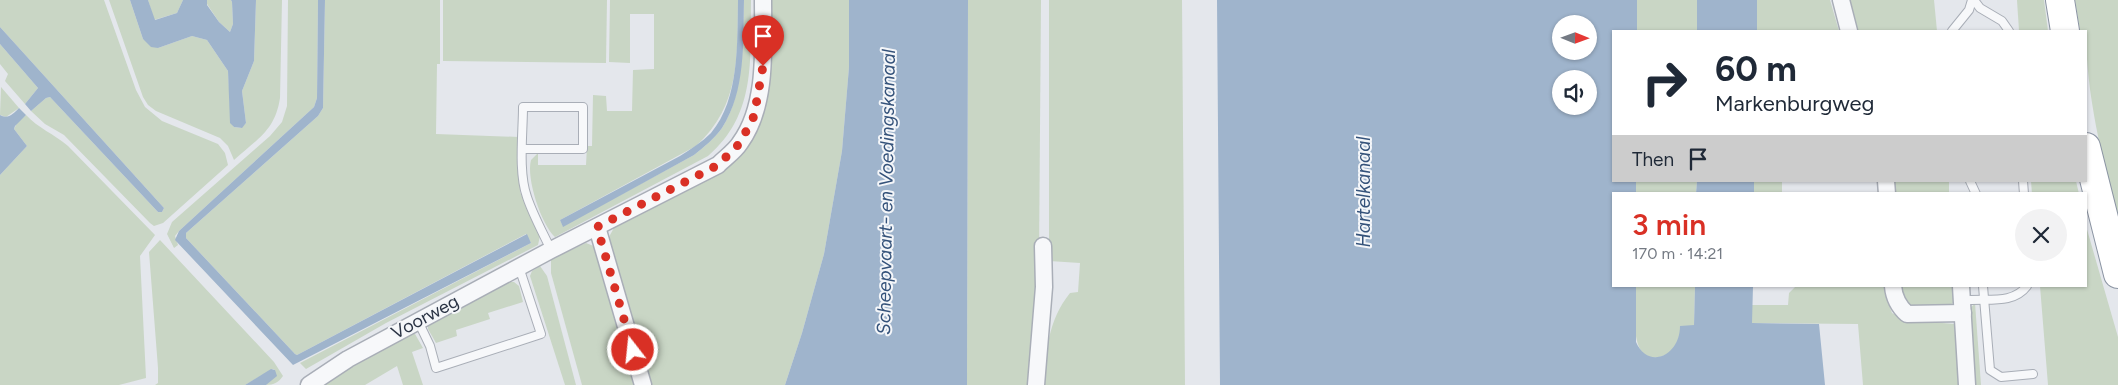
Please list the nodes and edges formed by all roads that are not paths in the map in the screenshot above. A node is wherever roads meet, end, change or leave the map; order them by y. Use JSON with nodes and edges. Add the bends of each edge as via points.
{"nodes":[{"id":1,"x":764,"y":0,"type":"edge"},
{"id":2,"x":1841,"y":0,"type":"edge"},
{"id":3,"x":1973,"y":0,"type":"edge"},
{"id":4,"x":2060,"y":0,"type":"edge"},
{"id":5,"x":1849,"y":30,"type":"edge"},
{"id":6,"x":1953,"y":30,"type":"edge"},
{"id":7,"x":2008,"y":30,"type":"edge"},
{"id":8,"x":2064,"y":30,"type":"edge"},
{"id":9,"x":523,"y":149,"type":"junction"},
{"id":10,"x":2087,"y":151,"type":"edge"},
{"id":11,"x":597,"y":227,"type":"junction"},
{"id":12,"x":1043,"y":246,"type":"dead end"},
{"id":13,"x":547,"y":252,"type":"junction"},
{"id":14,"x":519,"y":267,"type":"junction"},
{"id":15,"x":2118,"y":274,"type":"edge"},
{"id":16,"x":1893,"y":287,"type":"edge"},
{"id":17,"x":1983,"y":287,"type":"edge"},
{"id":18,"x":2026,"y":287,"type":"edge"},
{"id":19,"x":1962,"y":300,"type":"edge"},
{"id":20,"x":1984,"y":300,"type":"junction"},
{"id":21,"x":418,"y":321,"type":"junction"},
{"id":22,"x":2033,"y":374,"type":"dead end"},
{"id":23,"x":309,"y":385,"type":"edge"},
{"id":24,"x":643,"y":385,"type":"edge"},
{"id":25,"x":1036,"y":385,"type":"edge"},
{"id":26,"x":1967,"y":385,"type":"edge"}],
"edges":[{"from":1,"to":11,"type":"street","name":"Voorweg","via":[[763,66],[754,116],[740,143],[718,165]]},
{"from":2,"to":5,"type":"street"},
{"from":3,"to":6,"type":"lane"},
{"from":3,"to":7,"type":"lane","via":[[2002,21]]},
{"from":4,"to":8,"type":"highway"},
{"from":9,"to":9,"type":"lane","via":[[582,149],[582,107],[523,107]]},
{"from":9,"to":13,"type":"lane","via":[[526,196]]},
{"from":10,"to":15,"type":"highway"},
{"from":11,"to":13,"type":"street","name":"Voorweg"},
{"from":11,"to":24,"type":"street"},
{"from":12,"to":25,"type":"street","via":[[1044,287]]},
{"from":13,"to":14,"type":"street","name":"Voorweg"},
{"from":14,"to":21,"type":"street","name":"Voorweg"},
{"from":14,"to":21,"type":"lane","via":[[541,334],[436,368]]},
{"from":16,"to":19,"type":"street","via":[[1899,307],[1907,314]]},
{"from":17,"to":20,"type":"lane"},
{"from":18,"to":20,"type":"lane","via":[[2021,294],[2011,298]]},
{"from":19,"to":20,"type":"lane"},
{"from":19,"to":26,"type":"street"},
{"from":20,"to":22,"type":"lane","via":[[1990,370],[2001,377]]},
{"from":21,"to":23,"type":"street","name":"Voorweg","via":[[348,358]]}]}
